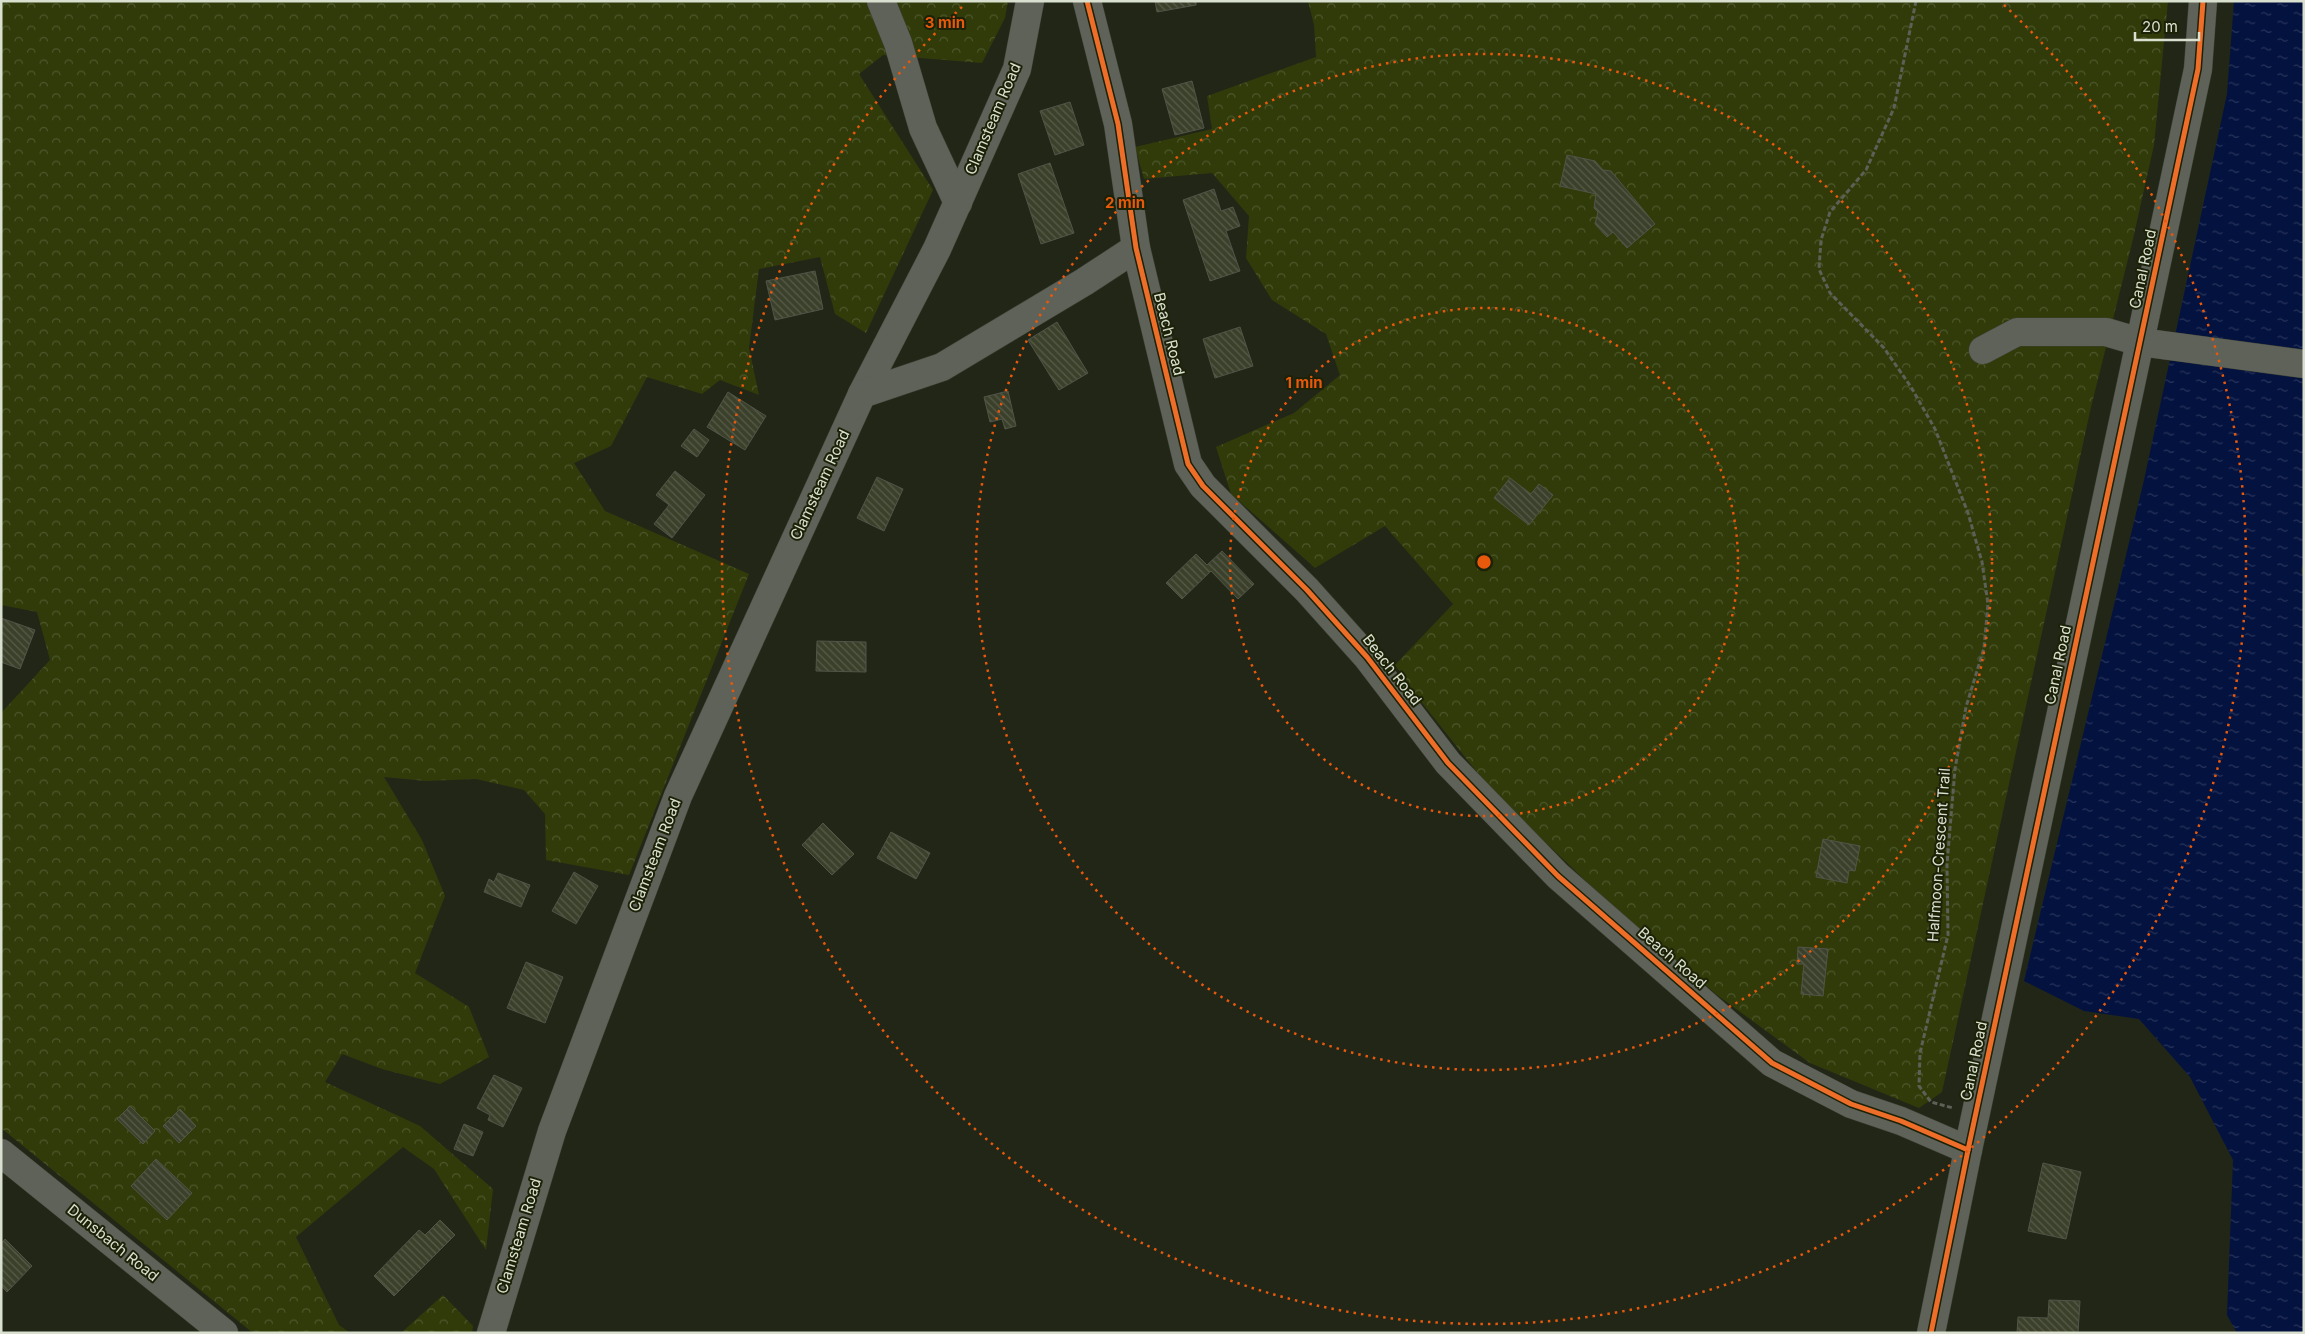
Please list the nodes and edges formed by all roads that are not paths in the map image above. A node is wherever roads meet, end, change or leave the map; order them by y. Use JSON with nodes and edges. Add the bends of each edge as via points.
{"nodes":[{"id":1,"x":881,"y":1,"type":"edge"},
{"id":2,"x":1030,"y":1,"type":"edge"},
{"id":3,"x":1087,"y":1,"type":"edge"},
{"id":4,"x":2203,"y":1,"type":"edge"},
{"id":5,"x":958,"y":203,"type":"junction"},
{"id":6,"x":1136,"y":248,"type":"junction"},
{"id":7,"x":2140,"y":342,"type":"junction"},
{"id":8,"x":1982,"y":350,"type":"dead end"},
{"id":9,"x":2304,"y":364,"type":"edge"},
{"id":10,"x":862,"y":394,"type":"junction"},
{"id":11,"x":1968,"y":1150,"type":"junction"},
{"id":12,"x":1,"y":1152,"type":"edge"},
{"id":13,"x":224,"y":1333,"type":"edge"},
{"id":14,"x":491,"y":1333,"type":"edge"},
{"id":15,"x":1931,"y":1333,"type":"edge"}],
"edges":[{"from":1,"to":5,"type":"street","via":[[898,43],[923,128]]},
{"from":2,"to":5,"type":"street","name":"Clamsteam Road","via":[[1017,69]]},
{"from":3,"to":6,"type":"street","name":"Beach Road","via":[[1118,124]]},
{"from":4,"to":7,"type":"street","name":"Canal Road","via":[[2198,69]]},
{"from":5,"to":10,"type":"street","name":"Clamsteam Road"},
{"from":6,"to":10,"type":"street","via":[[942,367]]},
{"from":6,"to":11,"type":"street","name":"Beach Road","via":[[1188,464],[1203,486],[1307,590],[1367,657],[1448,763],[1558,876],[1772,1062],[1850,1104],[1901,1121]]},
{"from":7,"to":8,"type":"street","via":[[2106,332],[2017,332]]},
{"from":7,"to":9,"type":"street"},
{"from":7,"to":11,"type":"street","name":"Canal Road"},
{"from":10,"to":14,"type":"street","name":"Clamsteam Road","via":[[678,796],[552,1131]]},
{"from":11,"to":15,"type":"street","name":"Canal Road"},
{"from":12,"to":13,"type":"street","name":"Dunsbach Road"}]}
